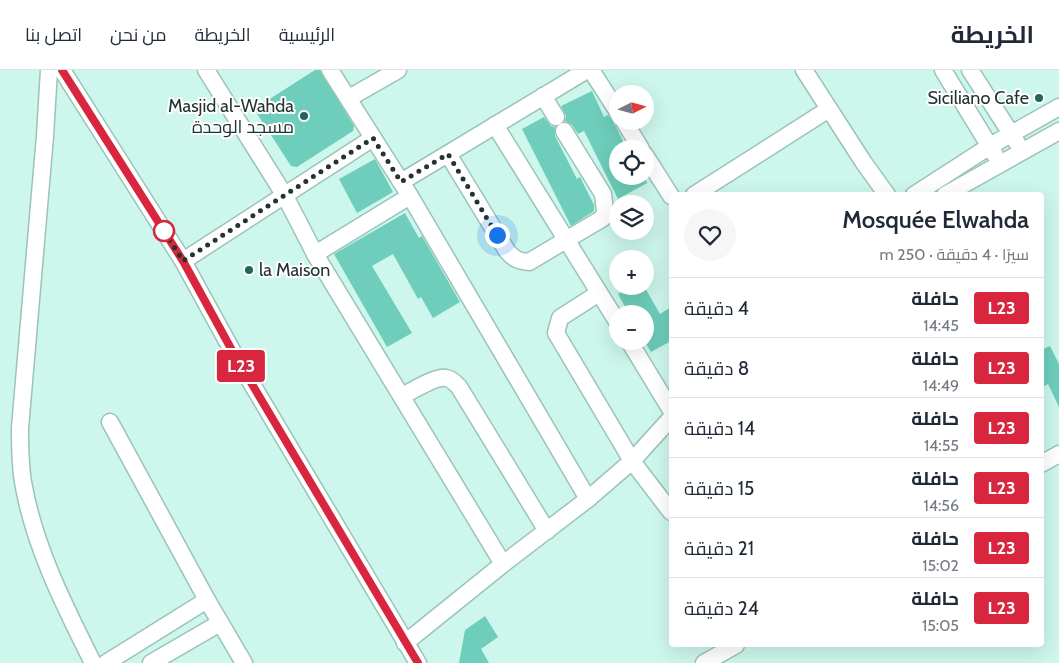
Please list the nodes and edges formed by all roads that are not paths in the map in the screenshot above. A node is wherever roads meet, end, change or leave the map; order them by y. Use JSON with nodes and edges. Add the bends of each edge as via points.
{"nodes":[{"id":1,"x":49,"y":70,"type":"edge"},
{"id":2,"x":62,"y":70,"type":"edge"},
{"id":3,"x":206,"y":70,"type":"edge"},
{"id":4,"x":330,"y":70,"type":"edge"},
{"id":5,"x":398,"y":70,"type":"edge"},
{"id":6,"x":587,"y":70,"type":"edge"},
{"id":7,"x":591,"y":70,"type":"edge"},
{"id":8,"x":804,"y":70,"type":"edge"},
{"id":9,"x":942,"y":70,"type":"edge"},
{"id":10,"x":970,"y":70,"type":"edge"},
{"id":11,"x":543,"y":96,"type":"junction"},
{"id":12,"x":349,"y":98,"type":"junction"},
{"id":13,"x":609,"y":98,"type":"edge"},
{"id":14,"x":1059,"y":108,"type":"edge"},
{"id":15,"x":829,"y":109,"type":"junction"},
{"id":16,"x":495,"y":125,"type":"junction"},
{"id":17,"x":1059,"y":131,"type":"edge"},
{"id":18,"x":1011,"y":134,"type":"junction"},
{"id":19,"x":373,"y":138,"type":"junction"},
{"id":20,"x":990,"y":146,"type":"junction"},
{"id":21,"x":1022,"y":152,"type":"junction"},
{"id":22,"x":448,"y":154,"type":"junction"},
{"id":23,"x":1000,"y":164,"type":"junction"},
{"id":24,"x":654,"y":169,"type":"edge"},
{"id":25,"x":401,"y":182,"type":"junction"},
{"id":26,"x":699,"y":192,"type":"edge"},
{"id":27,"x":885,"y":192,"type":"edge"},
{"id":28,"x":919,"y":192,"type":"edge"},
{"id":29,"x":950,"y":192,"type":"edge"},
{"id":30,"x":669,"y":193,"type":"edge"},
{"id":31,"x":285,"y":196,"type":"junction"},
{"id":32,"x":410,"y":196,"type":"junction"},
{"id":33,"x":566,"y":240,"type":"junction"},
{"id":34,"x":315,"y":254,"type":"junction"},
{"id":35,"x":183,"y":261,"type":"junction"},
{"id":36,"x":599,"y":293,"type":"junction"},
{"id":37,"x":609,"y":309,"type":"edge"},
{"id":38,"x":634,"y":350,"type":"edge"},
{"id":39,"x":402,"y":396,"type":"junction"},
{"id":40,"x":669,"y":407,"type":"edge"},
{"id":41,"x":669,"y":420,"type":"edge"},
{"id":42,"x":110,"y":422,"type":"dead end"},
{"id":43,"x":1059,"y":454,"type":"edge"},
{"id":44,"x":632,"y":461,"type":"junction"},
{"id":45,"x":1044,"y":462,"type":"edge"},
{"id":46,"x":588,"y":499,"type":"junction"},
{"id":47,"x":669,"y":509,"type":"edge"},
{"id":48,"x":547,"y":531,"type":"junction"},
{"id":49,"x":503,"y":564,"type":"junction"},
{"id":50,"x":207,"y":600,"type":"junction"},
{"id":51,"x":220,"y":623,"type":"junction"},
{"id":52,"x":405,"y":643,"type":"junction"},
{"id":53,"x":732,"y":647,"type":"edge"},
{"id":54,"x":93,"y":663,"type":"edge"},
{"id":55,"x":106,"y":663,"type":"edge"},
{"id":56,"x":151,"y":663,"type":"edge"},
{"id":57,"x":244,"y":663,"type":"edge"},
{"id":58,"x":418,"y":663,"type":"edge"},
{"id":59,"x":704,"y":663,"type":"edge"}],
"edges":[{"from":1,"to":54,"type":"street","via":[[20,452],[28,507],[36,534],[64,604]]},
{"from":2,"to":35,"type":"street"},
{"from":3,"to":31,"type":"street"},
{"from":4,"to":12,"type":"street"},
{"from":5,"to":12,"type":"street"},
{"from":6,"to":11,"type":"street"},
{"from":7,"to":13,"type":"street"},
{"from":8,"to":15,"type":"street"},
{"from":9,"to":20,"type":"street"},
{"from":10,"to":18,"type":"street"},
{"from":11,"to":16,"type":"street"},
{"from":11,"to":33,"type":"street","via":[[603,194],[603,218]]},
{"from":12,"to":19,"type":"street"},
{"from":14,"to":18,"type":"street"},
{"from":15,"to":26,"type":"street"},
{"from":15,"to":27,"type":"street"},
{"from":16,"to":22,"type":"street"},
{"from":16,"to":33,"type":"street"},
{"from":17,"to":21,"type":"street"},
{"from":18,"to":20,"type":"street"},
{"from":18,"to":21,"type":"street"},
{"from":19,"to":25,"type":"street"},
{"from":19,"to":31,"type":"street"},
{"from":20,"to":23,"type":"street"},
{"from":20,"to":28,"type":"street"},
{"from":21,"to":23,"type":"street"},
{"from":22,"to":25,"type":"street"},
{"from":22,"to":33,"type":"street","via":[[513,258],[529,262]]},
{"from":23,"to":29,"type":"street"},
{"from":24,"to":30,"type":"street"},
{"from":25,"to":32,"type":"street"},
{"from":31,"to":34,"type":"street"},
{"from":31,"to":35,"type":"street"},
{"from":32,"to":34,"type":"street"},
{"from":32,"to":46,"type":"street"},
{"from":33,"to":36,"type":"street"},
{"from":34,"to":39,"type":"street"},
{"from":35,"to":52,"type":"street","via":[[234,354]]},
{"from":36,"to":37,"type":"street"},
{"from":36,"to":44,"type":"street","via":[[560,318],[556,333]]},
{"from":38,"to":40,"type":"street"},
{"from":39,"to":48,"type":"street","via":[[438,379],[453,380]]},
{"from":39,"to":49,"type":"street"},
{"from":41,"to":44,"type":"street"},
{"from":42,"to":50,"type":"street"},
{"from":43,"to":45,"type":"street"},
{"from":44,"to":46,"type":"street"},
{"from":44,"to":47,"type":"street"},
{"from":46,"to":48,"type":"street"},
{"from":48,"to":49,"type":"street"},
{"from":49,"to":52,"type":"street"},
{"from":50,"to":51,"type":"street"},
{"from":50,"to":55,"type":"street"},
{"from":51,"to":56,"type":"street"},
{"from":51,"to":57,"type":"street"},
{"from":52,"to":58,"type":"street"},
{"from":53,"to":59,"type":"street"}]}
